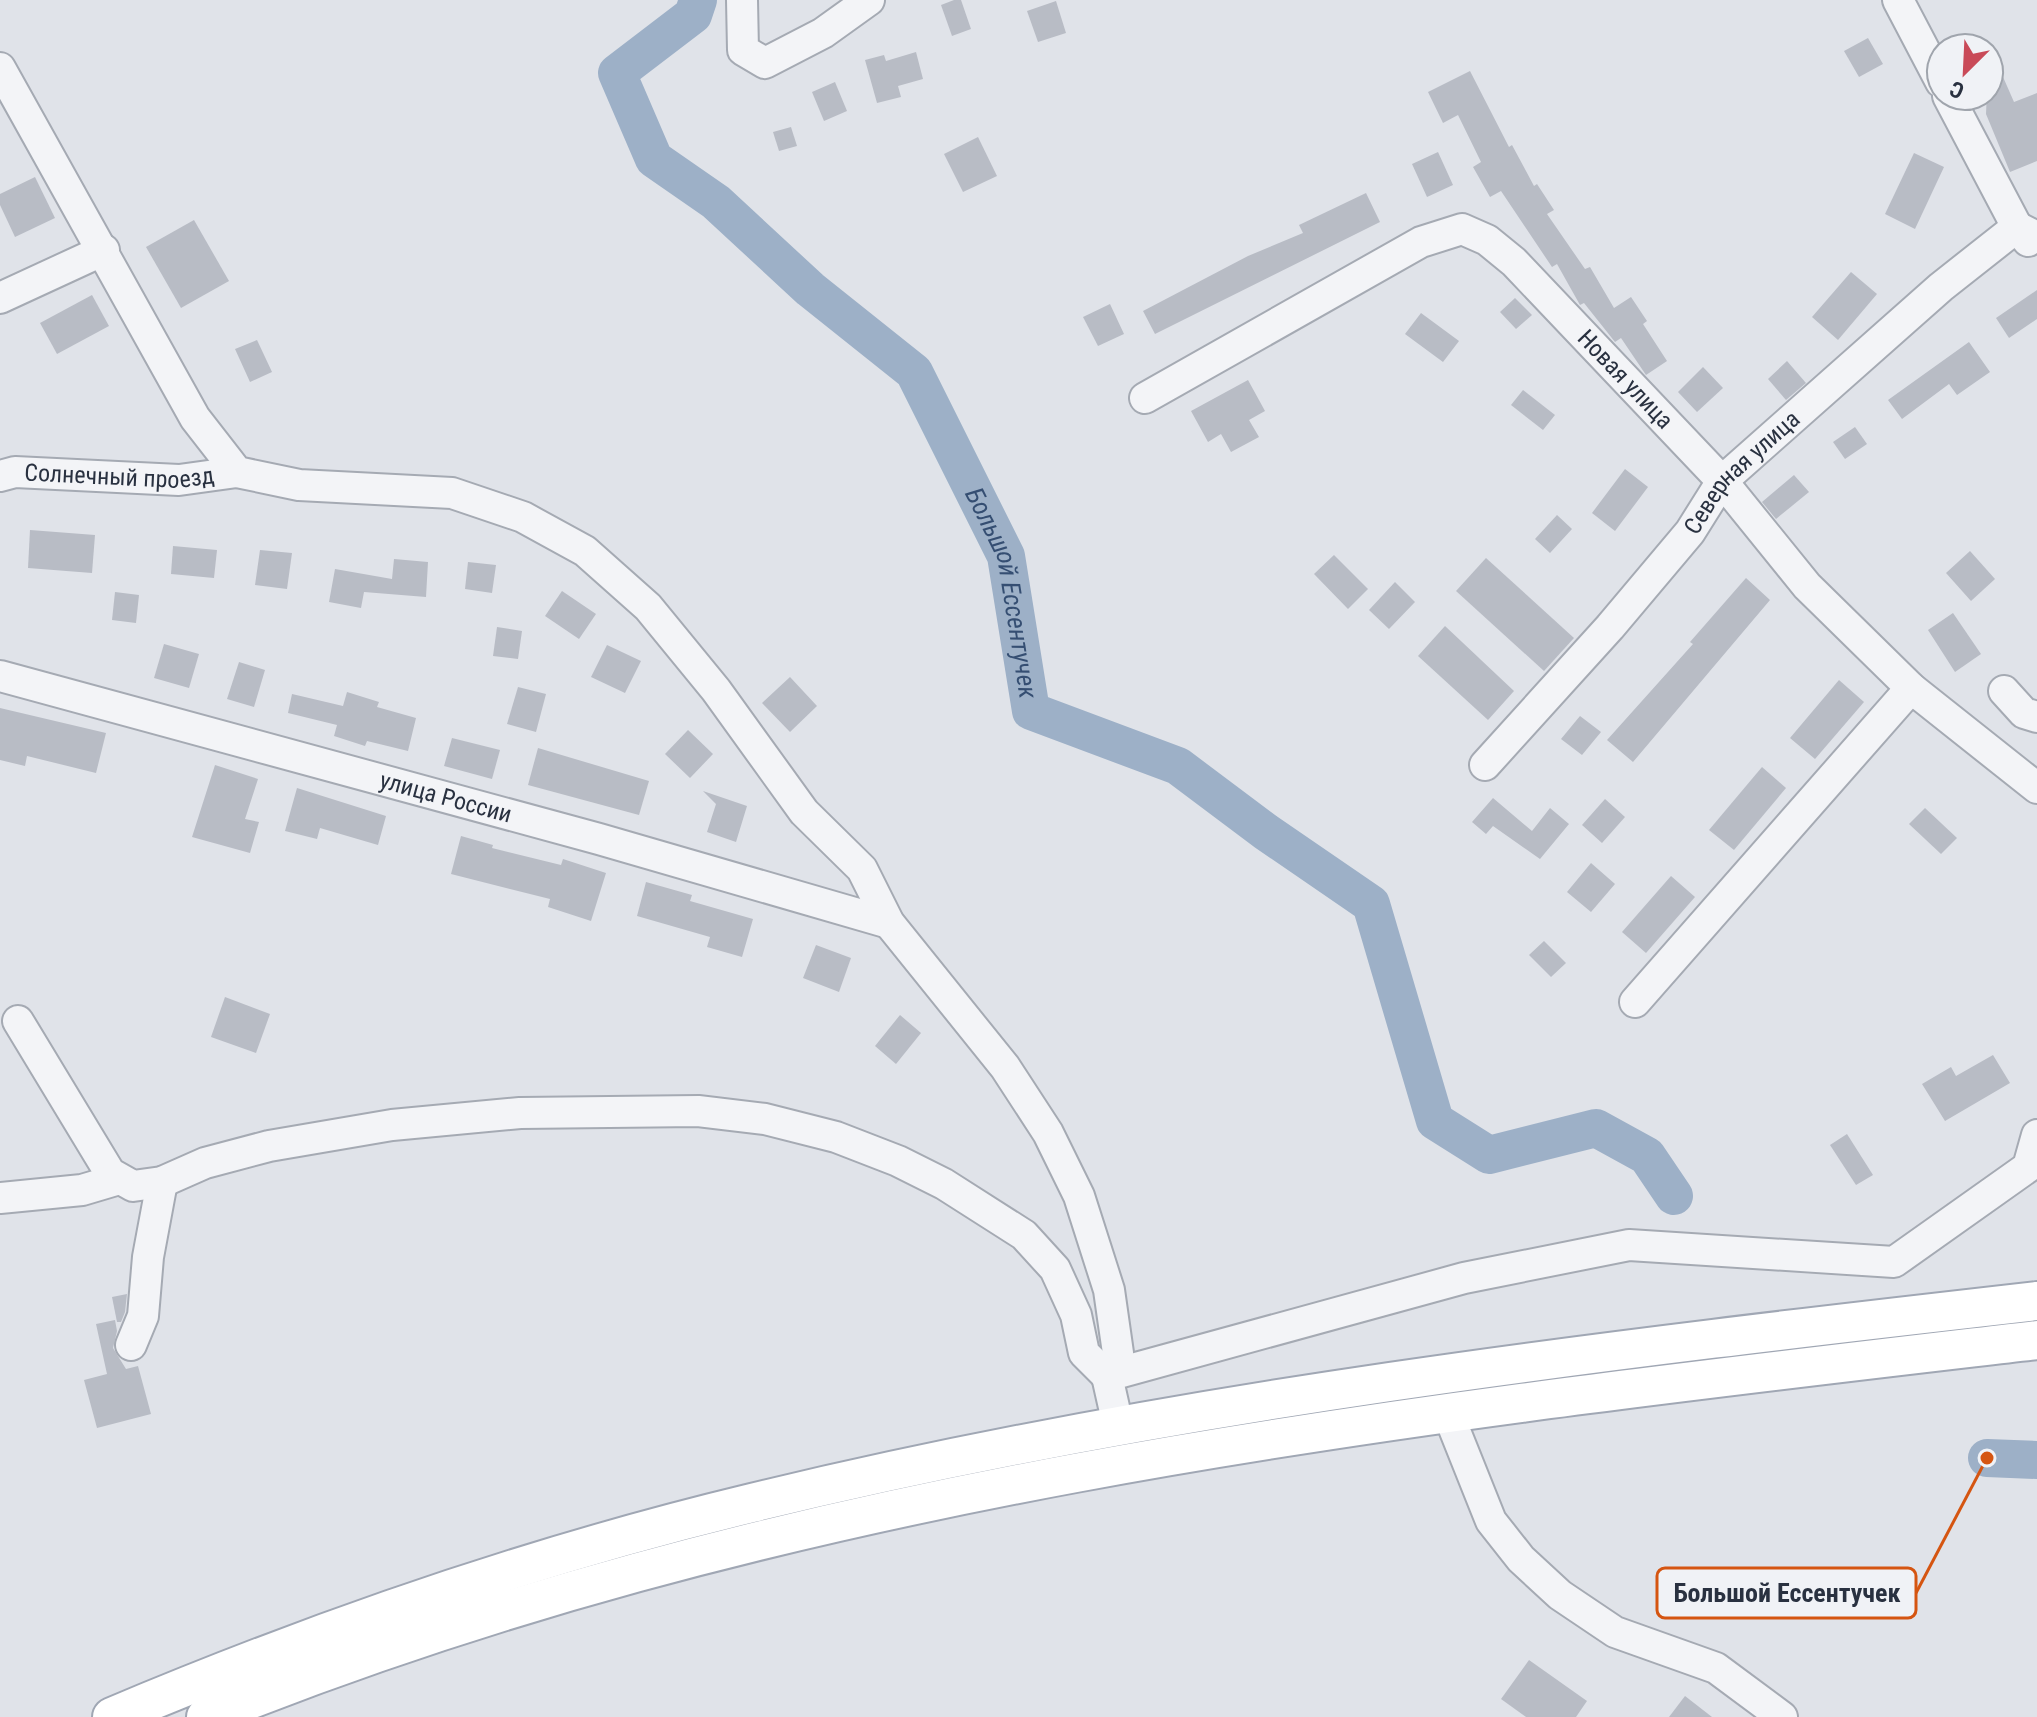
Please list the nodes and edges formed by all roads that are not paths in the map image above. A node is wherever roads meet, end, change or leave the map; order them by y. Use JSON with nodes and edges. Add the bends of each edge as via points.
{"nodes":[{"id":1,"x":742,"y":0,"type":"edge"},
{"id":2,"x":869,"y":0,"type":"edge"},
{"id":3,"x":1898,"y":0,"type":"edge"},
{"id":4,"x":1925,"y":51,"type":"edge"},
{"id":5,"x":0,"y":68,"type":"edge"},
{"id":6,"x":1957,"y":112,"type":"edge"},
{"id":7,"x":2027,"y":232,"type":"edge"},
{"id":8,"x":104,"y":250,"type":"junction"},
{"id":9,"x":2037,"y":252,"type":"edge"},
{"id":10,"x":0,"y":298,"type":"edge"},
{"id":11,"x":1145,"y":398,"type":"dead end"},
{"id":12,"x":237,"y":472,"type":"junction"},
{"id":13,"x":0,"y":476,"type":"edge"},
{"id":14,"x":1722,"y":481,"type":"junction"},
{"id":15,"x":0,"y":676,"type":"edge"},
{"id":16,"x":1911,"y":688,"type":"junction"},
{"id":17,"x":2004,"y":691,"type":"dead end"},
{"id":18,"x":2037,"y":717,"type":"edge"},
{"id":19,"x":1485,"y":765,"type":"dead end"},
{"id":20,"x":2037,"y":788,"type":"edge"},
{"id":21,"x":889,"y":923,"type":"junction"},
{"id":22,"x":1635,"y":1002,"type":"dead end"},
{"id":23,"x":18,"y":1021,"type":"dead end"},
{"id":24,"x":2037,"y":1135,"type":"edge"},
{"id":25,"x":119,"y":1179,"type":"junction"},
{"id":26,"x":162,"y":1182,"type":"junction"},
{"id":27,"x":0,"y":1198,"type":"edge"},
{"id":28,"x":2037,"y":1301,"type":"edge"},
{"id":29,"x":2037,"y":1340,"type":"edge"},
{"id":30,"x":131,"y":1345,"type":"dead end"},
{"id":31,"x":1107,"y":1376,"type":"junction"},
{"id":32,"x":1447,"y":1411,"type":"junction"},
{"id":33,"x":1118,"y":1425,"type":"junction"},
{"id":34,"x":112,"y":1717,"type":"edge"},
{"id":35,"x":206,"y":1717,"type":"edge"},
{"id":36,"x":1782,"y":1717,"type":"edge"}],
"edges":[{"from":1,"to":2,"type":"street","via":[[743,50],[765,63],[823,33]]},
{"from":3,"to":4,"type":"street"},
{"from":5,"to":8,"type":"street"},
{"from":6,"to":7,"type":"street"},
{"from":7,"to":9,"type":"street"},
{"from":7,"to":14,"type":"street","name":"Северная улица","via":[[1941,287]]},
{"from":8,"to":10,"type":"street"},
{"from":8,"to":12,"type":"street","via":[[195,418]]},
{"from":11,"to":14,"type":"street","name":"Новая улица","via":[[1421,242],[1462,229],[1487,240],[1514,262]]},
{"from":12,"to":13,"type":"street","name":"Солнечный проезд","via":[[179,480],[15,472]]},
{"from":12,"to":21,"type":"street","name":"Солнечный проезд","via":[[299,485],[452,493],[523,517],[585,551],[648,607],[716,690],[804,812],[862,869]]},
{"from":14,"to":16,"type":"street","name":"Новая улица","via":[[1807,586]]},
{"from":14,"to":19,"type":"street","name":"Северная улица","via":[[1670,556]]},
{"from":15,"to":21,"type":"street","name":"улица России"},
{"from":16,"to":20,"type":"street","name":"Новая улица"},
{"from":16,"to":22,"type":"street"},
{"from":17,"to":18,"type":"street","via":[[2024,713]]},
{"from":21,"to":31,"type":"street","name":"Солнечный проезд","via":[[1005,1067],[1048,1133],[1079,1196],[1109,1290],[1118,1353]]},
{"from":23,"to":25,"type":"street","via":[[110,1173]]},
{"from":24,"to":31,"type":"street","via":[[2028,1167],[1894,1262],[1629,1245],[1464,1278]]},
{"from":25,"to":26,"type":"street","via":[[133,1186]]},
{"from":25,"to":27,"type":"street","via":[[82,1190]]},
{"from":26,"to":30,"type":"street","via":[[143,1316]]},
{"from":26,"to":31,"type":"street","via":[[205,1163],[269,1146],[392,1125],[629,1109],[765,1119],[836,1137],[898,1161],[1024,1235],[1055,1269],[1076,1315],[1084,1353]]},
{"from":28,"to":33,"type":"main road","via":[[1440,1372]]},
{"from":29,"to":32,"type":"main road"},
{"from":31,"to":33,"type":"street"},
{"from":32,"to":35,"type":"main road","via":[[1145,1460],[767,1537],[521,1607],[304,1677]]},
{"from":32,"to":36,"type":"street","via":[[1491,1521],[1560,1595],[1615,1632],[1716,1668]]},
{"from":33,"to":34,"type":"main road","via":[[886,1472],[632,1534],[296,1643]]}]}
